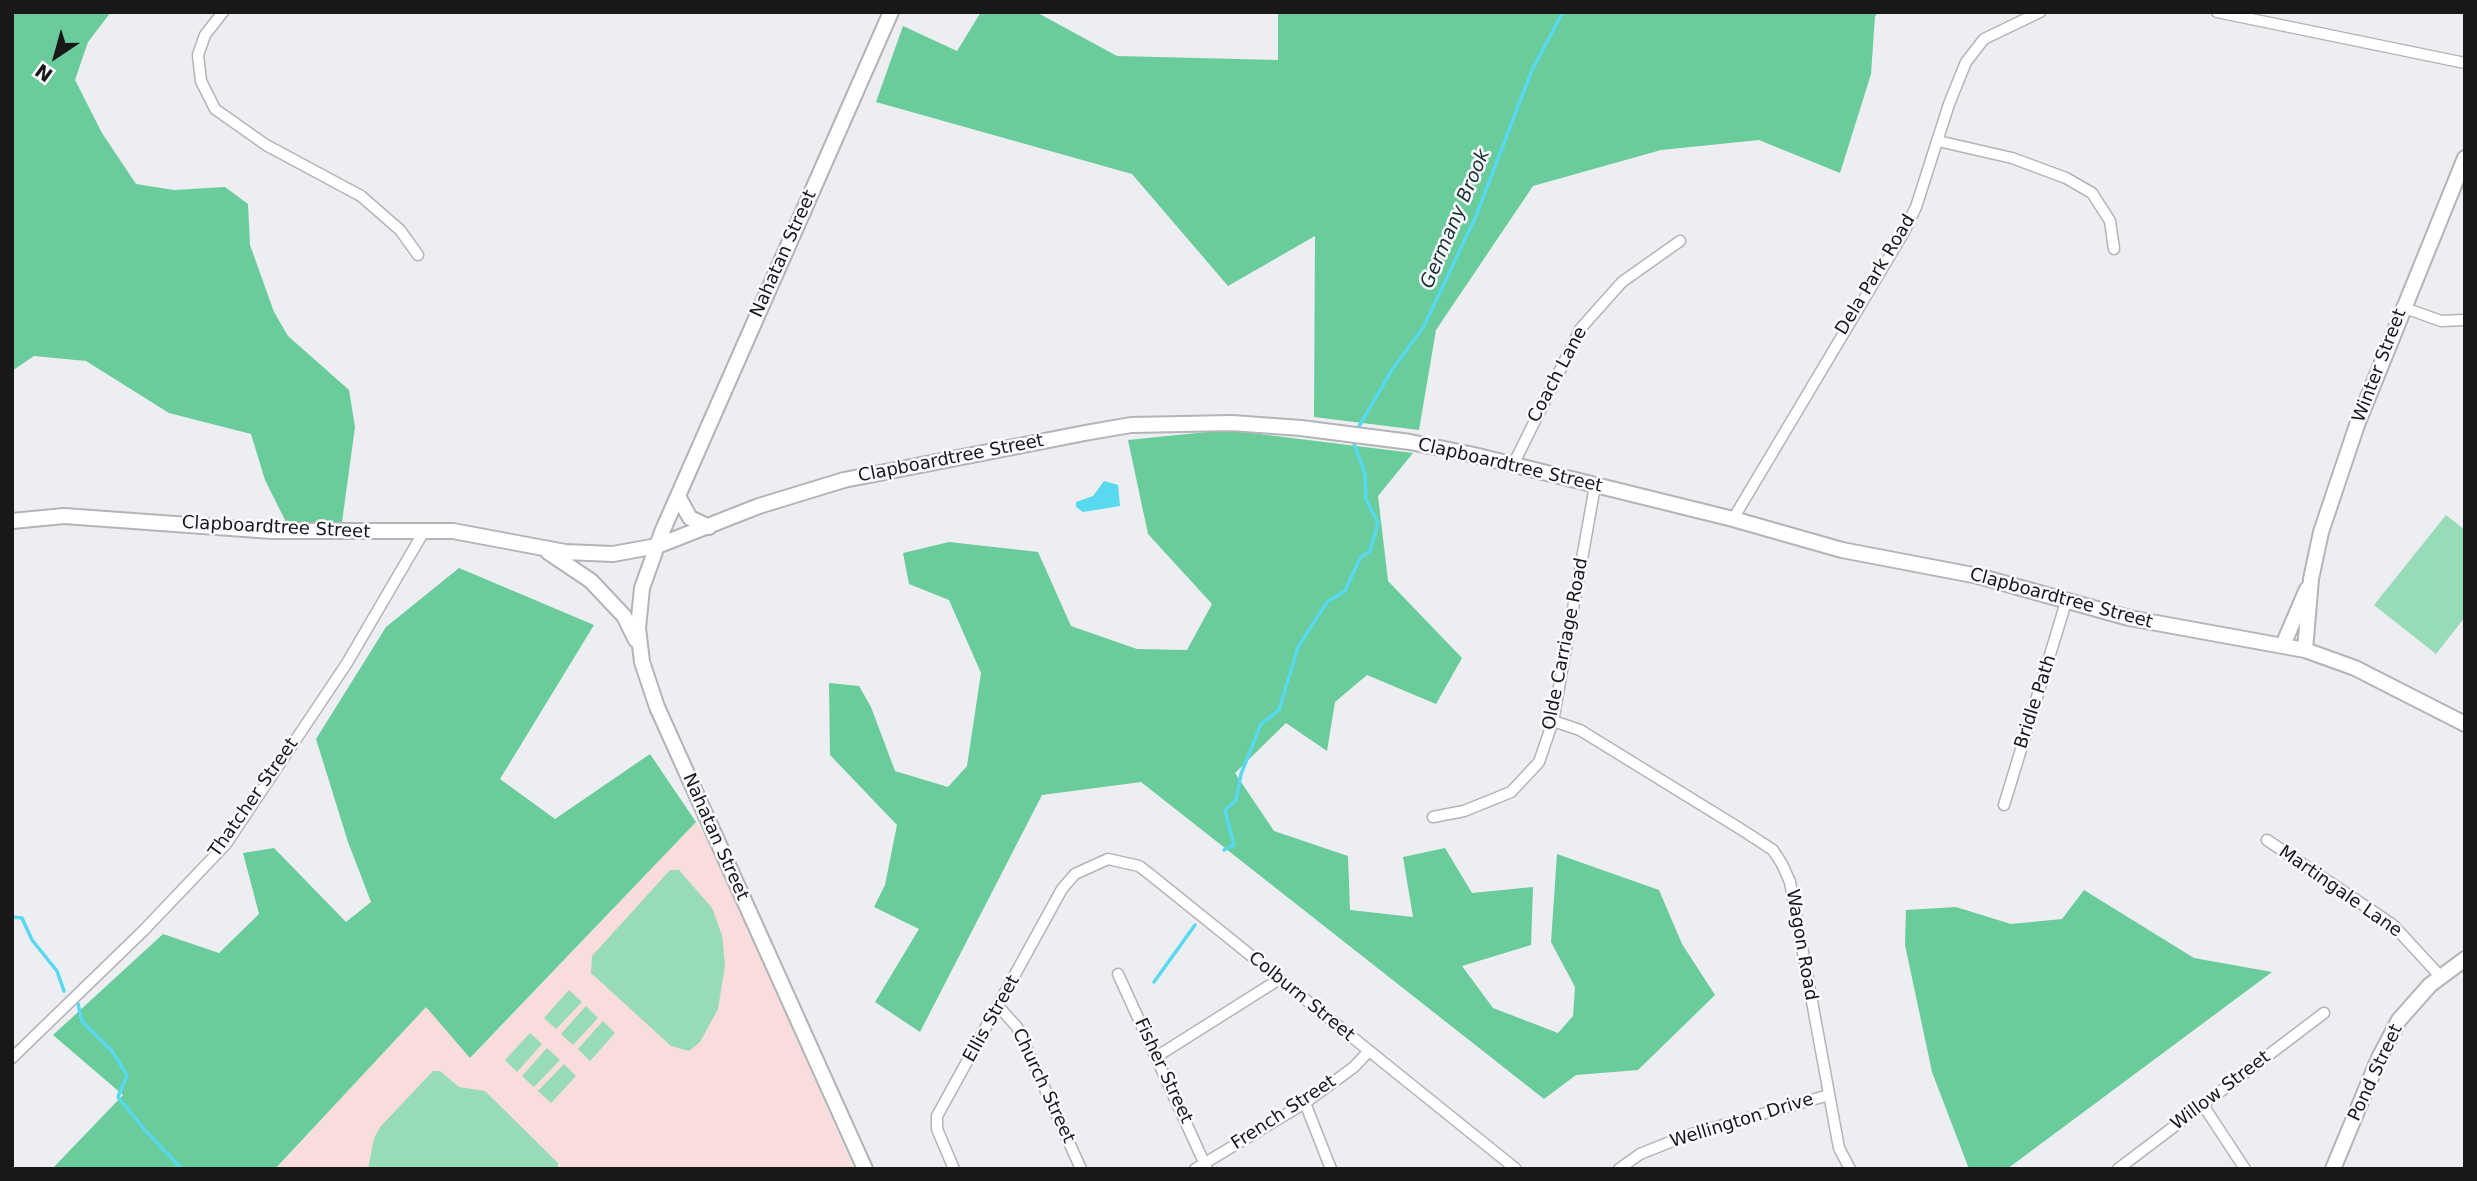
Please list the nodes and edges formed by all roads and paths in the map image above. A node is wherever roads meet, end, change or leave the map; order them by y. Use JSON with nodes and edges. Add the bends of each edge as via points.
{"nodes":[{"id":1,"x":222,"y":12,"type":"edge"},
{"id":2,"x":891,"y":12,"type":"edge"},
{"id":3,"x":2040,"y":12,"type":"edge"},
{"id":4,"x":2217,"y":12,"type":"edge"},
{"id":5,"x":2465,"y":63,"type":"edge"},
{"id":6,"x":1938,"y":141,"type":"junction"},
{"id":7,"x":2465,"y":158,"type":"edge"},
{"id":8,"x":1680,"y":241,"type":"dead end"},
{"id":9,"x":2114,"y":249,"type":"dead end"},
{"id":10,"x":418,"y":255,"type":"dead end"},
{"id":11,"x":2402,"y":307,"type":"junction"},
{"id":12,"x":2465,"y":320,"type":"edge"},
{"id":13,"x":1513,"y":465,"type":"junction"},
{"id":14,"x":1595,"y":485,"type":"junction"},
{"id":15,"x":678,"y":496,"type":"junction"},
{"id":16,"x":1733,"y":519,"type":"junction"},
{"id":17,"x":12,"y":521,"type":"edge"},
{"id":18,"x":709,"y":527,"type":"junction"},
{"id":19,"x":423,"y":533,"type":"junction"},
{"id":20,"x":657,"y":546,"type":"junction"},
{"id":21,"x":539,"y":547,"type":"junction"},
{"id":22,"x":2311,"y":579,"type":"junction"},
{"id":23,"x":2067,"y":599,"type":"junction"},
{"id":24,"x":2283,"y":645,"type":"junction"},
{"id":25,"x":639,"y":647,"type":"junction"},
{"id":26,"x":2305,"y":650,"type":"junction"},
{"id":27,"x":2462,"y":718,"type":"edge"},
{"id":28,"x":1553,"y":721,"type":"junction"},
{"id":29,"x":2004,"y":805,"type":"dead end"},
{"id":30,"x":1433,"y":817,"type":"dead end"},
{"id":31,"x":2267,"y":841,"type":"dead end"},
{"id":32,"x":1075,"y":874,"type":"joint"},
{"id":33,"x":2465,"y":959,"type":"edge"},
{"id":34,"x":1118,"y":974,"type":"dead end"},
{"id":35,"x":2440,"y":976,"type":"junction"},
{"id":36,"x":1278,"y":980,"type":"junction"},
{"id":37,"x":999,"y":1007,"type":"junction"},
{"id":38,"x":2324,"y":1013,"type":"dead end"},
{"id":39,"x":1368,"y":1052,"type":"junction"},
{"id":40,"x":1156,"y":1057,"type":"junction"},
{"id":41,"x":12,"y":1058,"type":"edge"},
{"id":42,"x":1829,"y":1095,"type":"junction"},
{"id":43,"x":1305,"y":1102,"type":"junction"},
{"id":44,"x":2203,"y":1105,"type":"junction"},
{"id":45,"x":1202,"y":1167,"type":"edge"},
{"id":46,"x":864,"y":1169,"type":"edge"},
{"id":47,"x":954,"y":1169,"type":"edge"},
{"id":48,"x":1081,"y":1169,"type":"edge"},
{"id":49,"x":1331,"y":1169,"type":"edge"},
{"id":50,"x":1516,"y":1169,"type":"edge"},
{"id":51,"x":1619,"y":1169,"type":"edge"},
{"id":52,"x":1850,"y":1169,"type":"edge"},
{"id":53,"x":2118,"y":1169,"type":"edge"},
{"id":54,"x":2245,"y":1169,"type":"edge"},
{"id":55,"x":2333,"y":1169,"type":"edge"}],
"edges":[{"from":1,"to":10,"type":"street","via":[[205,34],[198,55],[201,81],[215,109],[266,145],[361,196],[400,230]]},
{"from":2,"to":15,"type":"street","name":"Nahatan Street"},
{"from":3,"to":6,"type":"street","name":"Dela Park Road","via":[[1984,39],[1974,49]]},
{"from":4,"to":5,"type":"street"},
{"from":6,"to":9,"type":"street","via":[[2012,158],[2092,193],[2110,221]]},
{"from":6,"to":16,"type":"street","name":"Dela Park Road","via":[[1904,232]]},
{"from":7,"to":11,"type":"street","name":"Winter Street"},
{"from":8,"to":13,"type":"street","name":"Coach Lane","via":[[1622,282],[1581,328]]},
{"from":11,"to":12,"type":"street","via":[[2441,321]]},
{"from":11,"to":22,"type":"street","name":"Winter Street","via":[[2321,532]]},
{"from":13,"to":14,"type":"street","name":"Clapboardtree Street"},
{"from":13,"to":18,"type":"street","name":"Clapboardtree Street","via":[[1410,442],[1301,428],[1232,423],[1131,425],[844,480]]},
{"from":14,"to":16,"type":"street","name":"Clapboardtree Street"},
{"from":14,"to":28,"type":"street","name":"Olde Carriage Road"},
{"from":15,"to":18,"type":"street","via":[[690,518]]},
{"from":15,"to":20,"type":"street","name":"Nahatan Street"},
{"from":16,"to":23,"type":"street","name":"Clapboardtree Street","via":[[1842,550],[1946,569]]},
{"from":17,"to":19,"type":"street","name":"Clapboardtree Street","via":[[64,516],[272,531]]},
{"from":18,"to":20,"type":"street","name":"Clapboardtree Street"},
{"from":19,"to":21,"type":"street","name":"Clapboardtree Street","via":[[488,535]]},
{"from":19,"to":41,"type":"street","name":"Thatcher Street","via":[[347,663],[226,844]]},
{"from":20,"to":21,"type":"street","name":"Clapboardtree Street","via":[[603,554]]},
{"from":20,"to":25,"type":"street","name":"Nahatan Street","via":[[642,588]]},
{"from":21,"to":25,"type":"street","name":"Clapboardtree Street","via":[[592,581],[624,616]]},
{"from":22,"to":24,"type":"street","name":"Winter Street"},
{"from":22,"to":26,"type":"street","name":"Winter Street"},
{"from":23,"to":24,"type":"street","name":"Clapboardtree Street","via":[[2174,628]]},
{"from":23,"to":29,"type":"street","name":"Bridle Path"},
{"from":24,"to":26,"type":"street","name":"Clapboardtree Street"},
{"from":25,"to":46,"type":"street","name":"Nahatan Street","via":[[657,707]]},
{"from":26,"to":27,"type":"street","name":"Clapboardtree Street"},
{"from":28,"to":30,"type":"street","name":"Olde Carriage Road","via":[[1539,762],[1511,792],[1464,811]]},
{"from":28,"to":42,"type":"street","name":"Wagon Road","via":[[1580,730],[1773,850],[1790,882]]},
{"from":31,"to":35,"type":"street","name":"Martingale Lane","via":[[2393,925]]},
{"from":32,"to":36,"type":"street","name":"Colburn Street","via":[[1108,859],[1139,866]]},
{"from":32,"to":37,"type":"street","name":"Ellis Street","via":[[1062,889]]},
{"from":33,"to":35,"type":"street","name":"Pond Street"},
{"from":34,"to":40,"type":"street","name":"Fisher Street"},
{"from":35,"to":55,"type":"street","name":"Pond Street","via":[[2411,1004],[2388,1040]]},
{"from":36,"to":39,"type":"street","name":"Colburn Street"},
{"from":36,"to":40,"type":"street"},
{"from":37,"to":47,"type":"street","name":"Ellis Street","via":[[937,1115],[937,1129]]},
{"from":37,"to":48,"type":"street","name":"Church Street","via":[[1017,1027]]},
{"from":38,"to":44,"type":"street","name":"Willow Street"},
{"from":39,"to":43,"type":"street","name":"French Street"},
{"from":39,"to":50,"type":"street","name":"Colburn Street"},
{"from":40,"to":45,"type":"street","name":"Fisher Street"},
{"from":42,"to":51,"type":"street","name":"Wellington Drive","via":[[1685,1136],[1640,1154]]},
{"from":42,"to":52,"type":"street","name":"Wagon Road","via":[[1839,1148]]},
{"from":43,"to":45,"type":"street","name":"French Street"},
{"from":43,"to":49,"type":"street"},
{"from":44,"to":53,"type":"street","name":"Willow Street"},
{"from":44,"to":54,"type":"street"}]}
